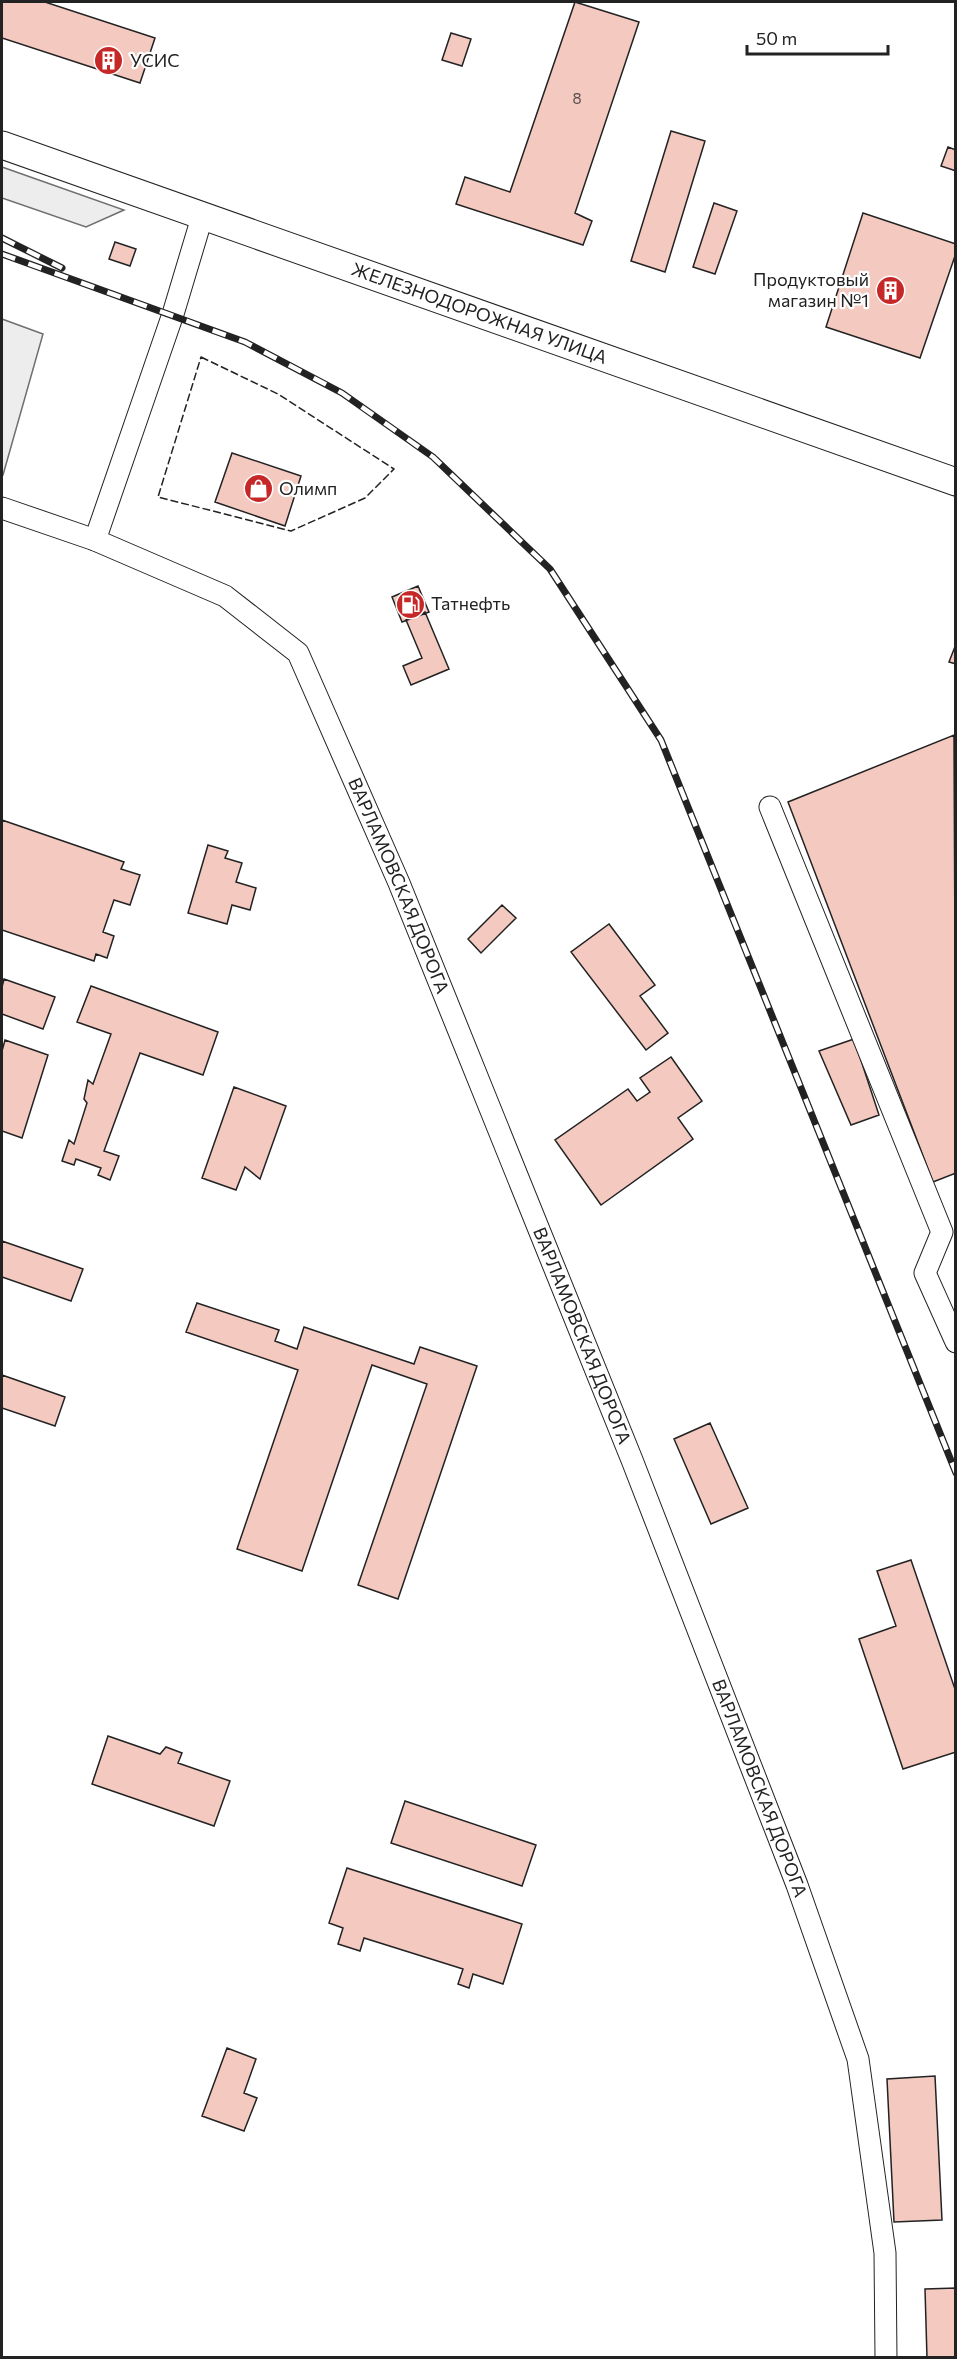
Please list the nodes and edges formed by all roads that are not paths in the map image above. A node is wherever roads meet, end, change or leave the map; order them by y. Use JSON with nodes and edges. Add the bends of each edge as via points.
{"nodes":[{"id":1,"x":2,"y":145,"type":"edge"},
{"id":2,"x":203,"y":214,"type":"junction"},
{"id":3,"x":956,"y":482,"type":"edge"},
{"id":4,"x":2,"y":508,"type":"edge"},
{"id":5,"x":95,"y":540,"type":"junction"},
{"id":6,"x":770,"y":807,"type":"dead end"},
{"id":7,"x":949,"y":1229,"type":"edge"},
{"id":8,"x":956,"y":1342,"type":"edge"},
{"id":9,"x":886,"y":2358,"type":"edge"}],
"edges":[{"from":1,"to":2,"type":"main road","name":"ЖЕЛЕЗНОДОРОЖНАЯ УЛИЦА"},
{"from":2,"to":3,"type":"main road","name":"ЖЕЛЕЗНОДОРОЖНАЯ УЛИЦА"},
{"from":2,"to":5,"type":"street"},
{"from":4,"to":5,"type":"street","name":"ВАРЛАМОВСКАЯ ДОРОГА"},
{"from":5,"to":9,"type":"street","name":"ВАРЛАМОВСКАЯ ДОРОГА","via":[[225,596],[298,653],[399,883],[632,1460],[797,1886],[858,2058],[885,2253]]},
{"from":6,"to":7,"type":"street"},
{"from":7,"to":8,"type":"street","via":[[925,1273]]}]}
